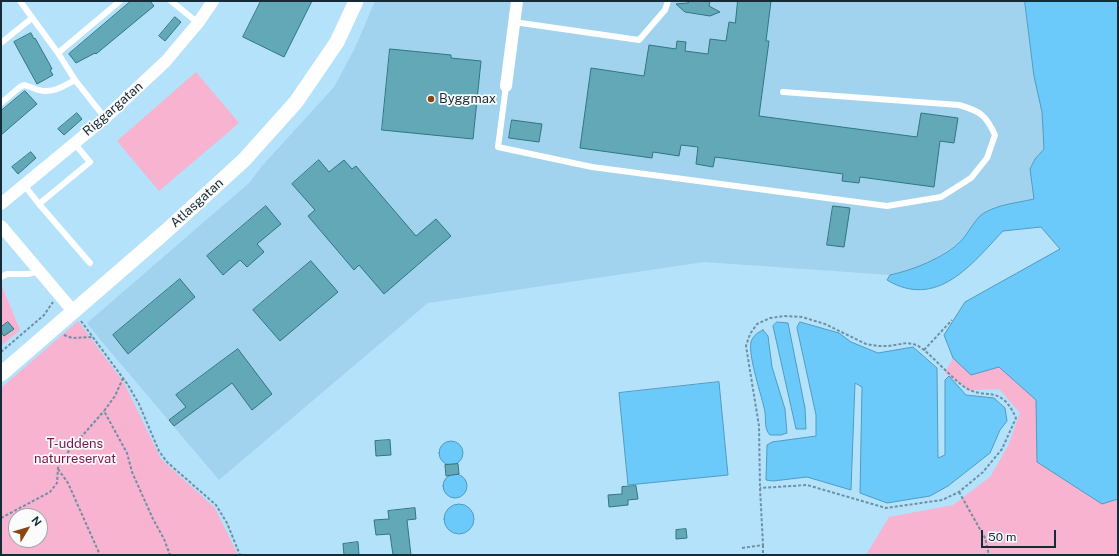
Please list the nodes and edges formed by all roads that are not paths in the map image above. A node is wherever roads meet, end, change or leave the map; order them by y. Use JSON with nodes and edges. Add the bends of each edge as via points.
{"nodes":[{"id":1,"x":20,"y":1,"type":"edge"},
{"id":2,"x":120,"y":1,"type":"edge"},
{"id":3,"x":171,"y":1,"type":"edge"},
{"id":4,"x":213,"y":1,"type":"edge"},
{"id":5,"x":356,"y":1,"type":"edge"},
{"id":6,"x":517,"y":1,"type":"edge"},
{"id":7,"x":668,"y":1,"type":"edge"},
{"id":8,"x":32,"y":18,"type":"junction"},
{"id":9,"x":514,"y":22,"type":"junction"},
{"id":10,"x":198,"y":23,"type":"junction"},
{"id":11,"x":1,"y":43,"type":"edge"},
{"id":12,"x":58,"y":53,"type":"junction"},
{"id":13,"x":75,"y":80,"type":"junction"},
{"id":14,"x":506,"y":86,"type":"joint"},
{"id":15,"x":782,"y":92,"type":"dead end"},
{"id":16,"x":1,"y":103,"type":"edge"},
{"id":17,"x":105,"y":118,"type":"junction"},
{"id":18,"x":74,"y":143,"type":"junction"},
{"id":19,"x":24,"y":185,"type":"junction"},
{"id":20,"x":1,"y":204,"type":"edge"},
{"id":21,"x":39,"y":204,"type":"junction"},
{"id":22,"x":1,"y":226,"type":"edge"},
{"id":23,"x":90,"y":263,"type":"dead end"},
{"id":24,"x":39,"y":270,"type":"junction"},
{"id":25,"x":1,"y":277,"type":"edge"},
{"id":26,"x":76,"y":315,"type":"junction"},
{"id":27,"x":1,"y":374,"type":"edge"}],
"edges":[{"from":1,"to":8,"type":"lane"},
{"from":2,"to":12,"type":"lane"},
{"from":3,"to":10,"type":"lane"},
{"from":4,"to":10,"type":"street","name":"Riggargatan"},
{"from":5,"to":26,"type":"street","name":"Atlasgatan","via":[[337,42],[296,102],[250,154]]},
{"from":6,"to":9,"type":"street"},
{"from":7,"to":9,"type":"lane","via":[[665,10],[639,40]]},
{"from":8,"to":11,"type":"lane"},
{"from":8,"to":12,"type":"lane"},
{"from":9,"to":14,"type":"street"},
{"from":10,"to":17,"type":"street","name":"Riggargatan","via":[[166,61]]},
{"from":12,"to":13,"type":"lane"},
{"from":13,"to":16,"type":"lane","via":[[61,88],[47,91],[24,85]]},
{"from":13,"to":17,"type":"lane"},
{"from":14,"to":15,"type":"lane","via":[[498,147],[592,167],[886,206],[941,197],[971,178],[988,158],[996,135],[989,121],[975,110],[959,105]]},
{"from":17,"to":18,"type":"street","name":"Riggargatan"},
{"from":18,"to":19,"type":"street","name":"Riggargatan"},
{"from":18,"to":21,"type":"lane","via":[[90,162]]},
{"from":19,"to":20,"type":"street","name":"Riggargatan"},
{"from":19,"to":21,"type":"lane"},
{"from":21,"to":23,"type":"lane"},
{"from":22,"to":24,"type":"street"},
{"from":24,"to":25,"type":"lane","via":[[29,274],[8,274]]},
{"from":24,"to":26,"type":"street"},
{"from":26,"to":27,"type":"street","name":"Atlasgatan"}]}
